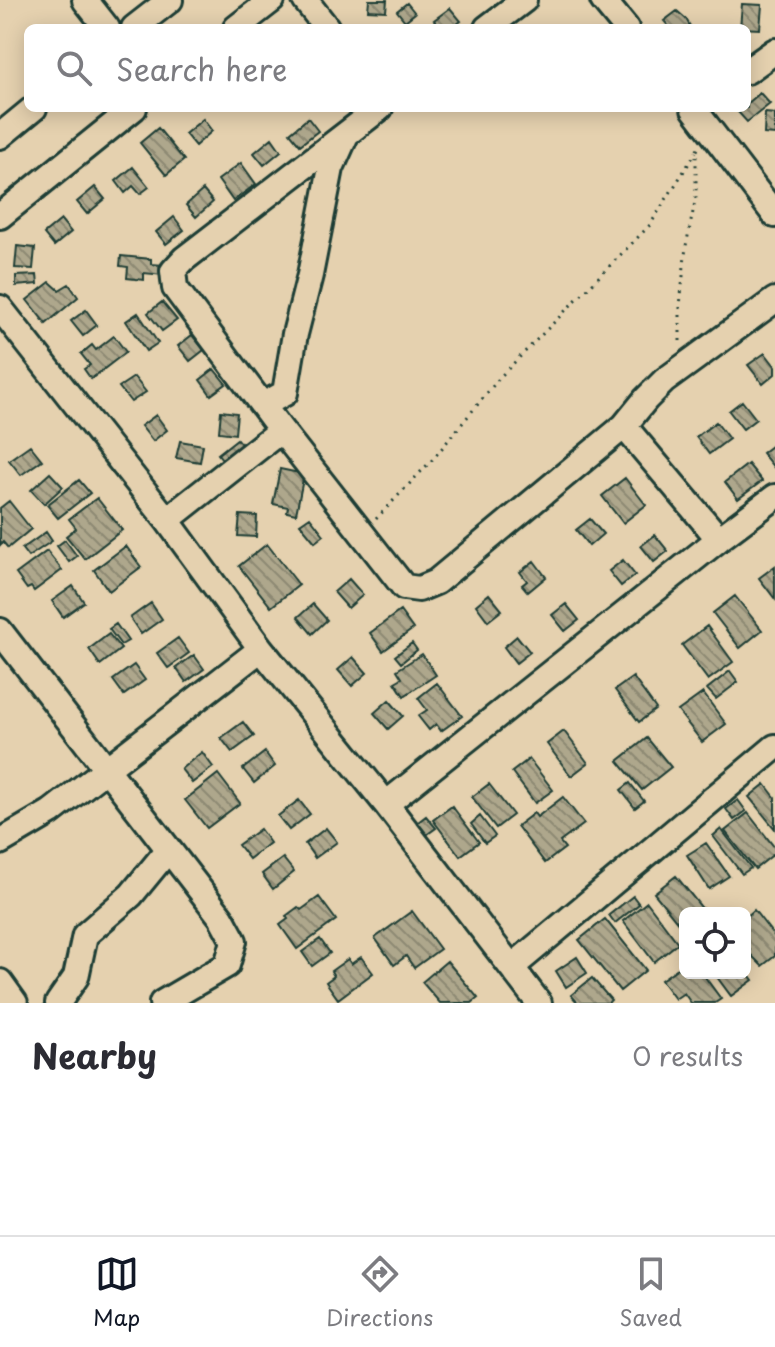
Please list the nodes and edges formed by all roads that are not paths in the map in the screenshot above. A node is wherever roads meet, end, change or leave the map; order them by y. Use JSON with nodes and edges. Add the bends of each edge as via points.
{"nodes":[{"id":1,"x":85,"y":0,"type":"edge"},
{"id":2,"x":170,"y":0,"type":"edge"},
{"id":3,"x":272,"y":0,"type":"edge"},
{"id":4,"x":305,"y":0,"type":"edge"},
{"id":5,"x":524,"y":0,"type":"edge"},
{"id":6,"x":603,"y":0,"type":"edge"},
{"id":7,"x":104,"y":24,"type":"edge"},
{"id":8,"x":139,"y":24,"type":"edge"},
{"id":9,"x":241,"y":24,"type":"edge"},
{"id":10,"x":324,"y":24,"type":"edge"},
{"id":11,"x":492,"y":24,"type":"edge"},
{"id":12,"x":623,"y":24,"type":"edge"},
{"id":13,"x":775,"y":51,"type":"edge"},
{"id":14,"x":751,"y":68,"type":"edge"},
{"id":15,"x":29,"y":112,"type":"edge"},
{"id":16,"x":129,"y":112,"type":"edge"},
{"id":17,"x":375,"y":112,"type":"edge"},
{"id":18,"x":697,"y":113,"type":"edge"},
{"id":19,"x":347,"y":133,"type":"junction"},
{"id":20,"x":0,"y":136,"type":"edge"},
{"id":21,"x":775,"y":215,"type":"edge"},
{"id":22,"x":0,"y":216,"type":"edge"},
{"id":23,"x":775,"y":300,"type":"edge"},
{"id":24,"x":0,"y":308,"type":"edge"},
{"id":25,"x":263,"y":405,"type":"junction"},
{"id":26,"x":624,"y":426,"type":"junction"},
{"id":27,"x":281,"y":430,"type":"junction"},
{"id":28,"x":775,"y":497,"type":"edge"},
{"id":29,"x":167,"y":520,"type":"junction"},
{"id":30,"x":719,"y":539,"type":"junction"},
{"id":31,"x":0,"y":631,"type":"edge"},
{"id":32,"x":261,"y":649,"type":"junction"},
{"id":33,"x":775,"y":747,"type":"edge"},
{"id":34,"x":107,"y":767,"type":"junction"},
{"id":35,"x":386,"y":804,"type":"junction"},
{"id":36,"x":0,"y":842,"type":"edge"},
{"id":37,"x":168,"y":850,"type":"junction"},
{"id":38,"x":512,"y":967,"type":"junction"},
{"id":39,"x":0,"y":982,"type":"edge"},
{"id":40,"x":15,"y":1003,"type":"edge"},
{"id":41,"x":58,"y":1003,"type":"edge"},
{"id":42,"x":162,"y":1003,"type":"edge"},
{"id":43,"x":539,"y":1003,"type":"edge"}],
"edges":[{"from":1,"to":7,"type":"street"},
{"from":2,"to":8,"type":"street"},
{"from":3,"to":9,"type":"street"},
{"from":4,"to":10,"type":"street"},
{"from":5,"to":11,"type":"street"},
{"from":6,"to":12,"type":"street"},
{"from":13,"to":14,"type":"street"},
{"from":15,"to":20,"type":"street"},
{"from":16,"to":22,"type":"street"},
{"from":17,"to":19,"type":"street"},
{"from":18,"to":21,"type":"street"},
{"from":19,"to":25,"type":"street","via":[[331,168],[285,393]]},
{"from":19,"to":25,"type":"street","via":[[173,271],[175,288]]},
{"from":23,"to":26,"type":"street","via":[[664,381]]},
{"from":24,"to":29,"type":"street"},
{"from":25,"to":27,"type":"street"},
{"from":26,"to":27,"type":"street","via":[[436,582],[419,589],[404,587]]},
{"from":26,"to":30,"type":"street"},
{"from":27,"to":29,"type":"street"},
{"from":28,"to":30,"type":"street"},
{"from":29,"to":32,"type":"street"},
{"from":30,"to":35,"type":"street"},
{"from":31,"to":34,"type":"street"},
{"from":32,"to":34,"type":"street"},
{"from":32,"to":35,"type":"street"},
{"from":33,"to":38,"type":"street"},
{"from":34,"to":36,"type":"street","via":[[51,812]]},
{"from":34,"to":37,"type":"street"},
{"from":35,"to":38,"type":"street"},
{"from":37,"to":41,"type":"street","via":[[131,895],[85,935],[76,977]]},
{"from":37,"to":42,"type":"street","via":[[234,941],[227,965]]},
{"from":38,"to":43,"type":"street"},
{"from":39,"to":40,"type":"street"}]}
